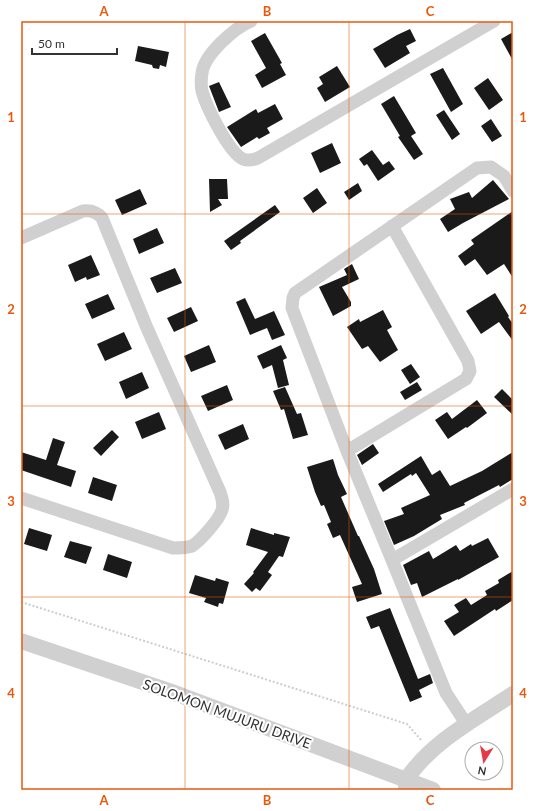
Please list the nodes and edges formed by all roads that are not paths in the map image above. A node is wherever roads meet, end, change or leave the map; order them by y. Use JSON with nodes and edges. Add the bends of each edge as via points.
{"nodes":[{"id":1,"x":251,"y":21,"type":"edge"},
{"id":2,"x":494,"y":21,"type":"edge"},
{"id":3,"x":513,"y":191,"type":"edge"},
{"id":4,"x":392,"y":226,"type":"junction"},
{"id":5,"x":21,"y":238,"type":"edge"},
{"id":6,"x":347,"y":451,"type":"junction"},
{"id":7,"x":513,"y":489,"type":"edge"},
{"id":8,"x":21,"y":498,"type":"edge"},
{"id":9,"x":392,"y":560,"type":"junction"},
{"id":10,"x":21,"y":641,"type":"edge"},
{"id":11,"x":513,"y":694,"type":"edge"},
{"id":12,"x":467,"y":725,"type":"junction"},
{"id":13,"x":405,"y":785,"type":"edge"},
{"id":14,"x":433,"y":790,"type":"edge"}],
"edges":[{"from":1,"to":2,"type":"street","via":[[211,53],[203,68],[202,83],[216,124],[234,151],[242,158],[253,160]]},
{"from":3,"to":4,"type":"street","via":[[504,176],[491,167],[477,168]]},
{"from":4,"to":6,"type":"street","via":[[295,293],[293,298],[292,308]]},
{"from":4,"to":6,"type":"street","via":[[468,361],[470,372],[466,379]]},
{"from":5,"to":8,"type":"street","via":[[83,211],[93,211],[102,218],[147,328],[220,492],[223,505],[219,517],[200,540],[191,546],[173,548]]},
{"from":6,"to":9,"type":"street"},
{"from":7,"to":9,"type":"street"},
{"from":9,"to":12,"type":"street","via":[[446,692]]},
{"from":10,"to":13,"type":"street","name":"SOLOMON MUJURU DRIVE","via":[[172,692]]},
{"from":11,"to":12,"type":"street"},
{"from":12,"to":13,"type":"street","via":[[430,751],[414,768]]},
{"from":13,"to":14,"type":"street","name":"SOLOMON MUJURU DRIVE"}]}
